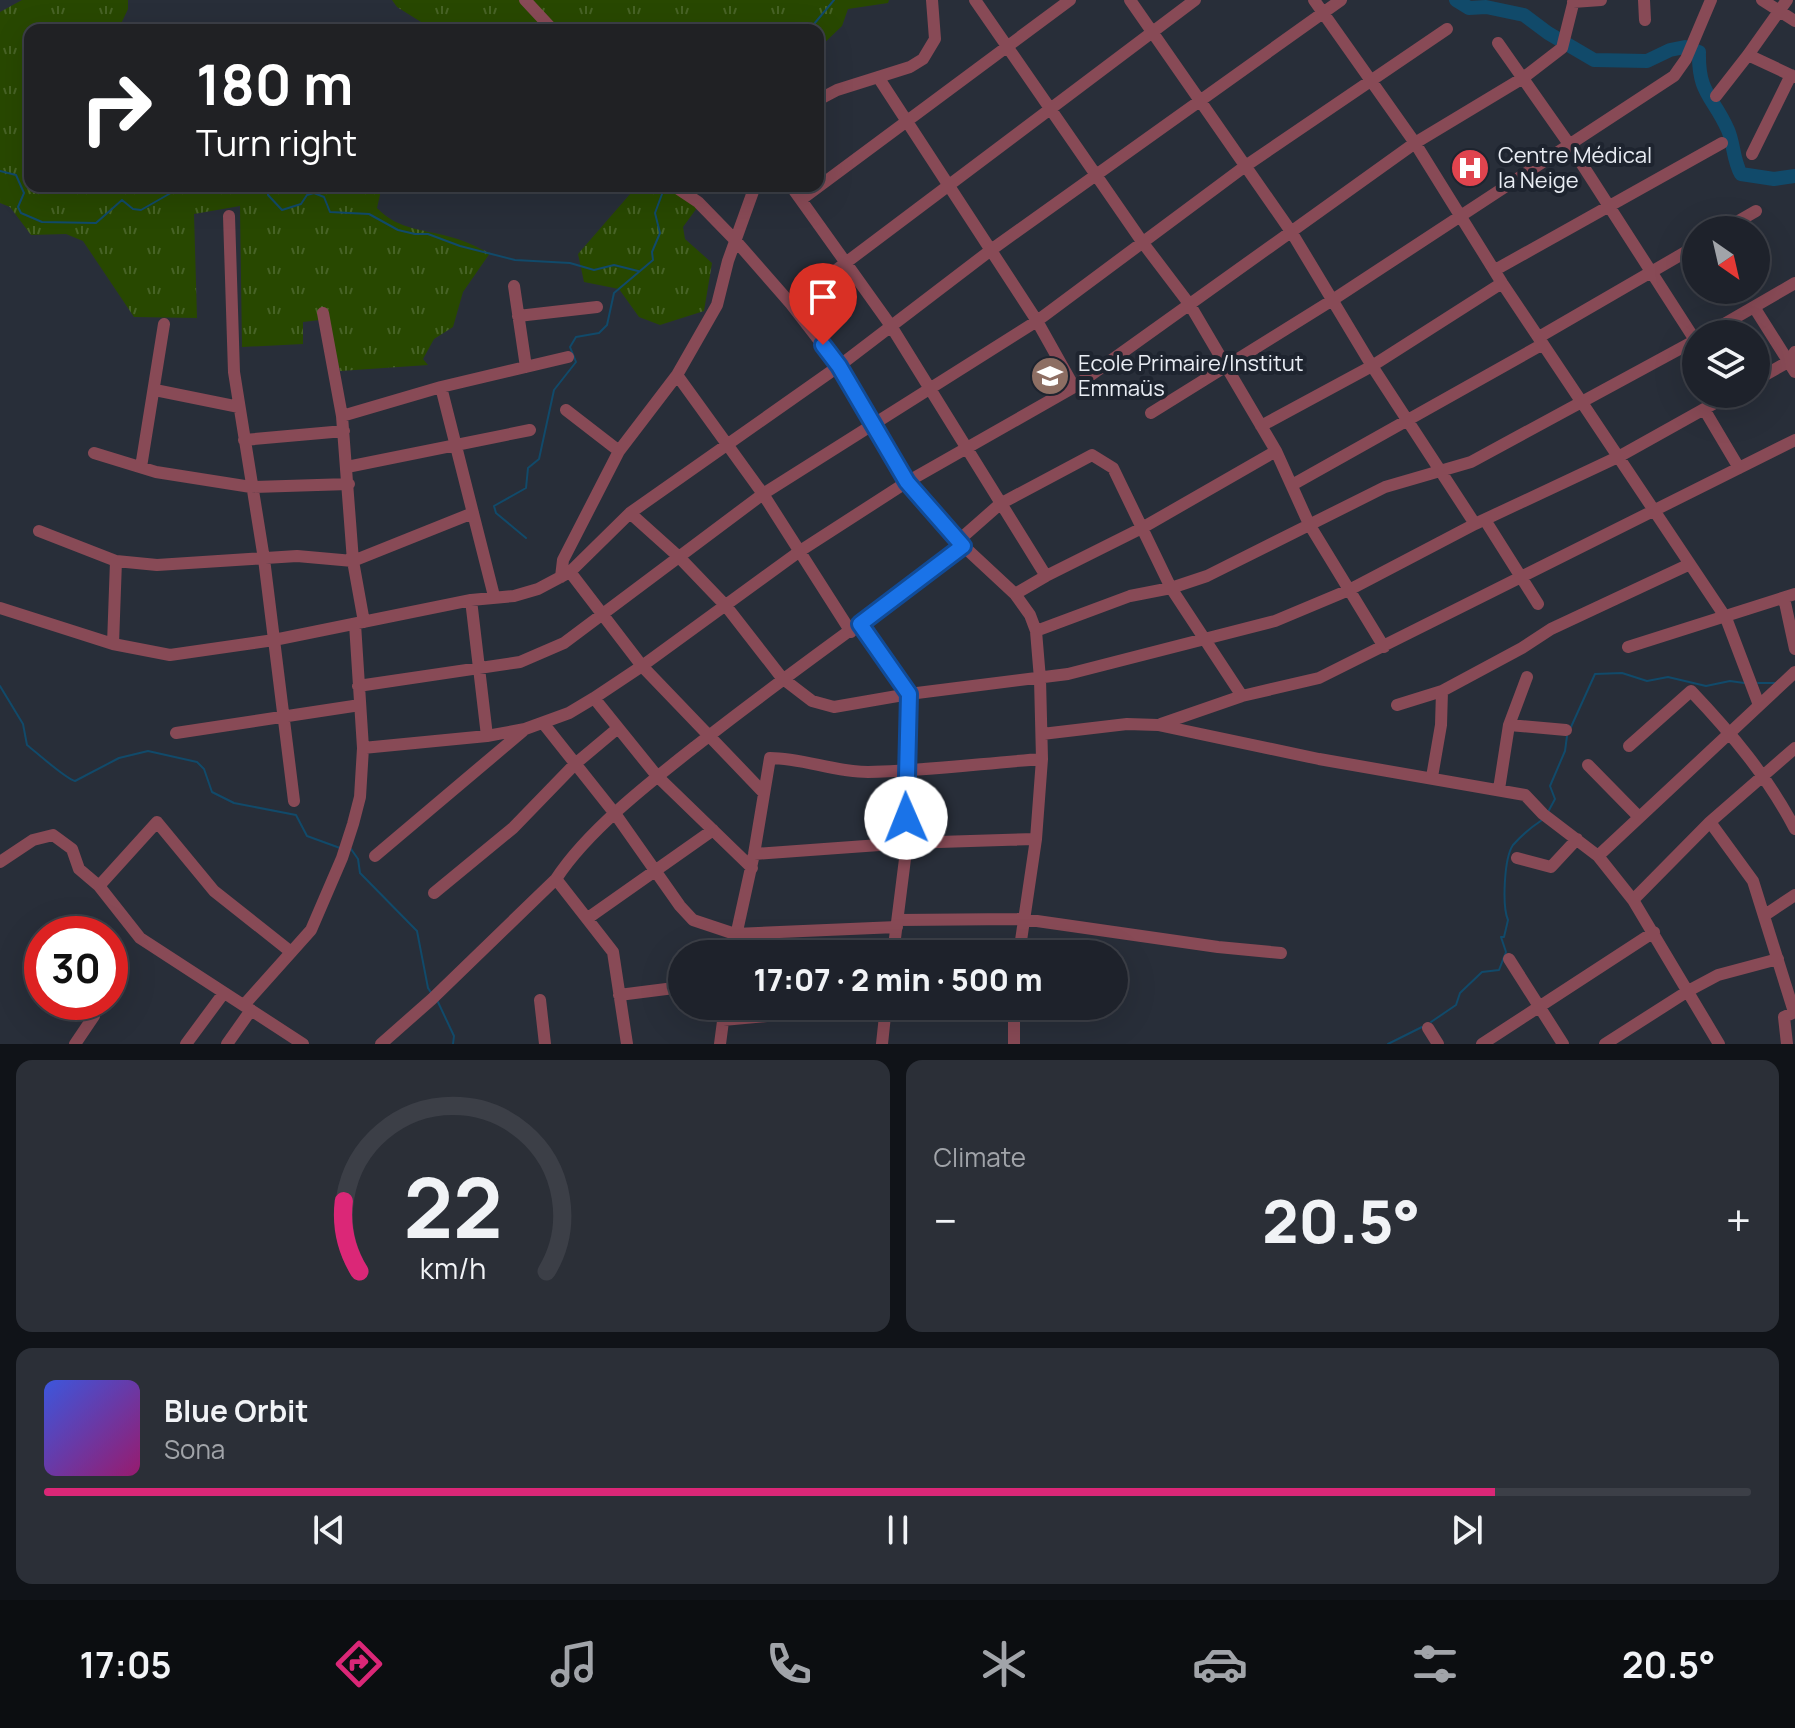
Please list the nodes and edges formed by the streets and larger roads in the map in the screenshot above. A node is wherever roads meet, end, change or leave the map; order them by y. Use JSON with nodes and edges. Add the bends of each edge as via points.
{"nodes":[{"id":1,"x":525,"y":0,"type":"edge"},
{"id":2,"x":932,"y":0,"type":"edge"},
{"id":3,"x":975,"y":0,"type":"edge"},
{"id":4,"x":1070,"y":0,"type":"edge"},
{"id":5,"x":1130,"y":0,"type":"edge"},
{"id":6,"x":1195,"y":0,"type":"edge"},
{"id":7,"x":1314,"y":0,"type":"edge"},
{"id":8,"x":1341,"y":0,"type":"edge"},
{"id":9,"x":1601,"y":0,"type":"edge"},
{"id":10,"x":1644,"y":0,"type":"edge"},
{"id":11,"x":1711,"y":0,"type":"edge"},
{"id":12,"x":1762,"y":0,"type":"edge"},
{"id":13,"x":1787,"y":0,"type":"edge"},
{"id":14,"x":1574,"y":1,"type":"edge"},
{"id":15,"x":1778,"y":12,"type":"junction"},
{"id":16,"x":1323,"y":13,"type":"junction"},
{"id":17,"x":1645,"y":20,"type":"dead end"},
{"id":18,"x":1795,"y":21,"type":"edge"},
{"id":19,"x":547,"y":24,"type":"edge"},
{"id":20,"x":1447,"y":29,"type":"dead end"},
{"id":21,"x":1151,"y":33,"type":"junction"},
{"id":22,"x":1498,"y":43,"type":"dead end"},
{"id":23,"x":1007,"y":46,"type":"junction"},
{"id":24,"x":1748,"y":55,"type":"junction"},
{"id":25,"x":1793,"y":76,"type":"edge"},
{"id":26,"x":878,"y":77,"type":"junction"},
{"id":27,"x":1523,"y":78,"type":"junction"},
{"id":28,"x":1372,"y":82,"type":"junction"},
{"id":29,"x":1716,"y":96,"type":"dead end"},
{"id":30,"x":824,"y":97,"type":"edge"},
{"id":31,"x":1197,"y":101,"type":"junction"},
{"id":32,"x":1050,"y":108,"type":"junction"},
{"id":33,"x":907,"y":121,"type":"junction"},
{"id":34,"x":1415,"y":143,"type":"junction"},
{"id":35,"x":1722,"y":143,"type":"dead end"},
{"id":36,"x":1569,"y":144,"type":"junction"},
{"id":37,"x":1752,"y":154,"type":"dead end"},
{"id":38,"x":1244,"y":167,"type":"junction"},
{"id":39,"x":1097,"y":175,"type":"junction"},
{"id":40,"x":824,"y":183,"type":"edge"},
{"id":41,"x":948,"y":186,"type":"junction"},
{"id":42,"x":683,"y":192,"type":"edge"},
{"id":43,"x":753,"y":192,"type":"edge"},
{"id":44,"x":796,"y":192,"type":"edge"},
{"id":45,"x":811,"y":192,"type":"edge"},
{"id":46,"x":802,"y":199,"type":"junction"},
{"id":47,"x":1610,"y":206,"type":"junction"},
{"id":48,"x":1756,"y":211,"type":"dead end"},
{"id":49,"x":1459,"y":215,"type":"junction"},
{"id":50,"x":229,"y":216,"type":"dead end"},
{"id":51,"x":1747,"y":216,"type":"edge"},
{"id":52,"x":1292,"y":233,"type":"junction"},
{"id":53,"x":735,"y":240,"type":"junction"},
{"id":54,"x":1143,"y":243,"type":"junction"},
{"id":55,"x":991,"y":250,"type":"junction"},
{"id":56,"x":1682,"y":254,"type":"edge"},
{"id":57,"x":845,"y":264,"type":"junction"},
{"id":58,"x":1495,"y":270,"type":"junction"},
{"id":59,"x":1651,"y":271,"type":"junction"},
{"id":60,"x":1502,"y":283,"type":"junction"},
{"id":61,"x":1795,"y":283,"type":"edge"},
{"id":62,"x":514,"y":286,"type":"dead end"},
{"id":63,"x":1331,"y":301,"type":"junction"},
{"id":64,"x":791,"y":304,"type":"junction"},
{"id":65,"x":1190,"y":305,"type":"junction"},
{"id":66,"x":597,"y":307,"type":"dead end"},
{"id":67,"x":1754,"y":307,"type":"junction"},
{"id":68,"x":323,"y":313,"type":"dead end"},
{"id":69,"x":518,"y":316,"type":"junction"},
{"id":70,"x":1683,"y":320,"type":"edge"},
{"id":71,"x":1731,"y":320,"type":"edge"},
{"id":72,"x":1037,"y":321,"type":"junction"},
{"id":73,"x":164,"y":324,"type":"dead end"},
{"id":74,"x":891,"y":326,"type":"junction"},
{"id":75,"x":1541,"y":340,"type":"junction"},
{"id":76,"x":1682,"y":347,"type":"edge"},
{"id":77,"x":568,"y":357,"type":"dead end"},
{"id":78,"x":1793,"y":362,"type":"edge"},
{"id":79,"x":1227,"y":365,"type":"junction"},
{"id":80,"x":839,"y":366,"type":"junction"},
{"id":81,"x":1372,"y":366,"type":"junction"},
{"id":82,"x":526,"y":367,"type":"junction"},
{"id":83,"x":1770,"y":373,"type":"edge"},
{"id":84,"x":677,"y":375,"type":"junction"},
{"id":85,"x":441,"y":387,"type":"junction"},
{"id":86,"x":1074,"y":387,"type":"junction"},
{"id":87,"x":931,"y":388,"type":"junction"},
{"id":88,"x":155,"y":390,"type":"junction"},
{"id":89,"x":1583,"y":400,"type":"junction"},
{"id":90,"x":239,"y":407,"type":"junction"},
{"id":91,"x":1704,"y":409,"type":"joint"},
{"id":92,"x":566,"y":410,"type":"dead end"},
{"id":93,"x":1151,"y":413,"type":"dead end"},
{"id":94,"x":342,"y":416,"type":"junction"},
{"id":95,"x":1407,"y":420,"type":"junction"},
{"id":96,"x":871,"y":425,"type":"junction"},
{"id":97,"x":1261,"y":426,"type":"junction"},
{"id":98,"x":530,"y":430,"type":"dead end"},
{"id":99,"x":344,"y":431,"type":"junction"},
{"id":100,"x":244,"y":440,"type":"junction"},
{"id":101,"x":1795,"y":440,"type":"edge"},
{"id":102,"x":726,"y":443,"type":"junction"},
{"id":103,"x":455,"y":445,"type":"junction"},
{"id":104,"x":967,"y":448,"type":"junction"},
{"id":105,"x":619,"y":451,"type":"junction"},
{"id":106,"x":1276,"y":451,"type":"junction"},
{"id":107,"x":94,"y":453,"type":"dead end"},
{"id":108,"x":1620,"y":456,"type":"junction"},
{"id":109,"x":141,"y":467,"type":"junction"},
{"id":110,"x":347,"y":467,"type":"junction"},
{"id":111,"x":1739,"y":468,"type":"junction"},
{"id":112,"x":1440,"y":472,"type":"junction"},
{"id":113,"x":907,"y":482,"type":"junction"},
{"id":114,"x":349,"y":484,"type":"junction"},
{"id":115,"x":1292,"y":485,"type":"junction"},
{"id":116,"x":251,"y":487,"type":"junction"},
{"id":117,"x":763,"y":494,"type":"junction"},
{"id":118,"x":1000,"y":504,"type":"junction"},
{"id":119,"x":1654,"y":509,"type":"junction"},
{"id":120,"x":473,"y":513,"type":"junction"},
{"id":121,"x":630,"y":513,"type":"junction"},
{"id":122,"x":1480,"y":522,"type":"junction"},
{"id":123,"x":1309,"y":524,"type":"junction"},
{"id":124,"x":1142,"y":528,"type":"junction"},
{"id":125,"x":39,"y":531,"type":"dead end"},
{"id":126,"x":961,"y":544,"type":"junction"},
{"id":127,"x":800,"y":551,"type":"junction"},
{"id":128,"x":679,"y":557,"type":"junction"},
{"id":129,"x":264,"y":559,"type":"junction"},
{"id":130,"x":116,"y":561,"type":"junction"},
{"id":131,"x":353,"y":561,"type":"junction"},
{"id":132,"x":1690,"y":564,"type":"junction"},
{"id":133,"x":565,"y":574,"type":"junction"},
{"id":134,"x":1046,"y":576,"type":"junction"},
{"id":135,"x":1520,"y":577,"type":"junction"},
{"id":136,"x":1171,"y":588,"type":"junction"},
{"id":137,"x":1349,"y":590,"type":"junction"},
{"id":138,"x":1015,"y":594,"type":"junction"},
{"id":139,"x":494,"y":596,"type":"junction"},
{"id":140,"x":1790,"y":596,"type":"edge"},
{"id":141,"x":471,"y":600,"type":"junction"},
{"id":142,"x":1538,"y":604,"type":"dead end"},
{"id":143,"x":726,"y":606,"type":"junction"},
{"id":144,"x":0,"y":608,"type":"edge"},
{"id":145,"x":605,"y":615,"type":"junction"},
{"id":146,"x":1726,"y":618,"type":"junction"},
{"id":147,"x":360,"y":623,"type":"junction"},
{"id":148,"x":856,"y":628,"type":"junction"},
{"id":149,"x":1036,"y":631,"type":"junction"},
{"id":150,"x":274,"y":640,"type":"junction"},
{"id":151,"x":1205,"y":640,"type":"junction"},
{"id":152,"x":113,"y":644,"type":"junction"},
{"id":153,"x":1384,"y":647,"type":"junction"},
{"id":154,"x":1628,"y":647,"type":"dead end"},
{"id":155,"x":1795,"y":649,"type":"edge"},
{"id":156,"x":642,"y":666,"type":"junction"},
{"id":157,"x":480,"y":670,"type":"junction"},
{"id":158,"x":1795,"y":672,"type":"edge"},
{"id":159,"x":1527,"y":677,"type":"dead end"},
{"id":160,"x":782,"y":678,"type":"junction"},
{"id":161,"x":1040,"y":679,"type":"junction"},
{"id":162,"x":358,"y":686,"type":"junction"},
{"id":163,"x":1442,"y":691,"type":"junction"},
{"id":164,"x":909,"y":694,"type":"junction"},
{"id":165,"x":1242,"y":696,"type":"junction"},
{"id":166,"x":594,"y":698,"type":"junction"},
{"id":167,"x":360,"y":705,"type":"junction"},
{"id":168,"x":1397,"y":705,"type":"dead end"},
{"id":169,"x":1759,"y":705,"type":"junction"},
{"id":170,"x":284,"y":717,"type":"junction"},
{"id":171,"x":543,"y":723,"type":"junction"},
{"id":172,"x":1158,"y":725,"type":"junction"},
{"id":173,"x":1509,"y":725,"type":"junction"},
{"id":174,"x":618,"y":728,"type":"junction"},
{"id":175,"x":525,"y":729,"type":"junction"},
{"id":176,"x":1566,"y":730,"type":"dead end"},
{"id":177,"x":1730,"y":732,"type":"junction"},
{"id":178,"x":176,"y":733,"type":"dead end"},
{"id":179,"x":1042,"y":734,"type":"junction"},
{"id":180,"x":487,"y":736,"type":"junction"},
{"id":181,"x":709,"y":736,"type":"junction"},
{"id":182,"x":1629,"y":746,"type":"dead end"},
{"id":183,"x":363,"y":748,"type":"junction"},
{"id":184,"x":1795,"y":748,"type":"edge"},
{"id":185,"x":1042,"y":759,"type":"junction"},
{"id":186,"x":575,"y":764,"type":"junction"},
{"id":187,"x":1588,"y":765,"type":"dead end"},
{"id":188,"x":905,"y":769,"type":"junction"},
{"id":189,"x":1761,"y":775,"type":"junction"},
{"id":190,"x":657,"y":776,"type":"junction"},
{"id":191,"x":1432,"y":777,"type":"junction"},
{"id":192,"x":1499,"y":789,"type":"junction"},
{"id":193,"x":763,"y":792,"type":"junction"},
{"id":194,"x":294,"y":801,"type":"dead end"},
{"id":195,"x":616,"y":815,"type":"junction"},
{"id":196,"x":1638,"y":816,"type":"junction"},
{"id":197,"x":1710,"y":822,"type":"junction"},
{"id":198,"x":1795,"y":829,"type":"edge"},
{"id":199,"x":713,"y":830,"type":"junction"},
{"id":200,"x":1036,"y":839,"type":"junction"},
{"id":201,"x":1577,"y":839,"type":"junction"},
{"id":202,"x":907,"y":843,"type":"junction"},
{"id":203,"x":754,"y":854,"type":"junction"},
{"id":204,"x":375,"y":856,"type":"dead end"},
{"id":205,"x":1598,"y":856,"type":"junction"},
{"id":206,"x":1517,"y":858,"type":"dead end"},
{"id":207,"x":0,"y":862,"type":"edge"},
{"id":208,"x":752,"y":868,"type":"junction"},
{"id":209,"x":656,"y":871,"type":"junction"},
{"id":210,"x":556,"y":879,"type":"junction"},
{"id":211,"x":99,"y":886,"type":"junction"},
{"id":212,"x":434,"y":893,"type":"dead end"},
{"id":213,"x":1795,"y":895,"type":"edge"},
{"id":214,"x":1633,"y":900,"type":"junction"},
{"id":215,"x":1765,"y":915,"type":"junction"},
{"id":216,"x":588,"y":918,"type":"junction"},
{"id":217,"x":1023,"y":919,"type":"junction"},
{"id":218,"x":897,"y":924,"type":"junction"},
{"id":219,"x":1654,"y":932,"type":"junction"},
{"id":220,"x":735,"y":934,"type":"junction"},
{"id":221,"x":734,"y":940,"type":"edge"},
{"id":222,"x":895,"y":940,"type":"edge"},
{"id":223,"x":1021,"y":940,"type":"edge"},
{"id":224,"x":291,"y":952,"type":"junction"},
{"id":225,"x":1281,"y":953,"type":"dead end"},
{"id":226,"x":1509,"y":959,"type":"dead end"},
{"id":227,"x":1778,"y":959,"type":"junction"},
{"id":228,"x":668,"y":989,"type":"edge"},
{"id":229,"x":1688,"y":991,"type":"junction"},
{"id":230,"x":223,"y":994,"type":"junction"},
{"id":231,"x":619,"y":995,"type":"junction"},
{"id":232,"x":540,"y":1000,"type":"dead end"},
{"id":233,"x":1540,"y":1006,"type":"junction"},
{"id":234,"x":248,"y":1008,"type":"junction"},
{"id":235,"x":1794,"y":1012,"type":"edge"},
{"id":236,"x":91,"y":1020,"type":"edge"},
{"id":237,"x":723,"y":1020,"type":"edge"},
{"id":238,"x":885,"y":1020,"type":"edge"},
{"id":239,"x":1014,"y":1020,"type":"edge"},
{"id":240,"x":1428,"y":1028,"type":"dead end"},
{"id":241,"x":296,"y":1042,"type":"edge"},
{"id":242,"x":75,"y":1044,"type":"edge"},
{"id":243,"x":186,"y":1044,"type":"edge"},
{"id":244,"x":227,"y":1044,"type":"edge"},
{"id":245,"x":381,"y":1044,"type":"edge"},
{"id":246,"x":545,"y":1044,"type":"edge"},
{"id":247,"x":627,"y":1044,"type":"edge"},
{"id":248,"x":720,"y":1044,"type":"edge"},
{"id":249,"x":882,"y":1044,"type":"edge"},
{"id":250,"x":1014,"y":1044,"type":"edge"},
{"id":251,"x":1438,"y":1044,"type":"edge"},
{"id":252,"x":1482,"y":1044,"type":"edge"},
{"id":253,"x":1563,"y":1044,"type":"edge"},
{"id":254,"x":1605,"y":1044,"type":"edge"},
{"id":255,"x":1719,"y":1044,"type":"edge"},
{"id":256,"x":1787,"y":1044,"type":"edge"}],
"edges":[{"from":1,"to":19,"type":"street"},
{"from":2,"to":26,"type":"street","via":[[935,39],[923,59]]},
{"from":3,"to":23,"type":"street"},
{"from":4,"to":23,"type":"street"},
{"from":5,"to":21,"type":"street"},
{"from":6,"to":21,"type":"street"},
{"from":7,"to":16,"type":"street"},
{"from":8,"to":16,"type":"street"},
{"from":9,"to":14,"type":"street"},
{"from":10,"to":17,"type":"street"},
{"from":11,"to":36,"type":"street","via":[[1674,76]]},
{"from":12,"to":15,"type":"street"},
{"from":13,"to":15,"type":"street"},
{"from":14,"to":27,"type":"street","via":[[1564,44]]},
{"from":15,"to":18,"type":"street"},
{"from":15,"to":24,"type":"street"},
{"from":16,"to":28,"type":"street"},
{"from":16,"to":31,"type":"street"},
{"from":20,"to":28,"type":"street"},
{"from":21,"to":31,"type":"street"},
{"from":21,"to":32,"type":"street"},
{"from":22,"to":27,"type":"street"},
{"from":23,"to":32,"type":"street"},
{"from":23,"to":33,"type":"street"},
{"from":24,"to":25,"type":"street"},
{"from":24,"to":29,"type":"street"},
{"from":25,"to":37,"type":"street"},
{"from":26,"to":30,"type":"street"},
{"from":26,"to":33,"type":"street"},
{"from":27,"to":34,"type":"street"},
{"from":27,"to":36,"type":"street"},
{"from":28,"to":34,"type":"street"},
{"from":28,"to":38,"type":"street"},
{"from":31,"to":38,"type":"street"},
{"from":31,"to":39,"type":"street"},
{"from":32,"to":39,"type":"street"},
{"from":32,"to":41,"type":"street"},
{"from":33,"to":40,"type":"street"},
{"from":33,"to":41,"type":"street"},
{"from":34,"to":49,"type":"street"},
{"from":34,"to":52,"type":"street"},
{"from":35,"to":47,"type":"street"},
{"from":36,"to":47,"type":"street"},
{"from":36,"to":49,"type":"street"},
{"from":38,"to":52,"type":"street"},
{"from":38,"to":54,"type":"street"},
{"from":39,"to":54,"type":"street"},
{"from":39,"to":55,"type":"street"},
{"from":41,"to":55,"type":"street"},
{"from":41,"to":57,"type":"street"},
{"from":42,"to":53,"type":"street"},
{"from":43,"to":53,"type":"street"},
{"from":44,"to":46,"type":"street"},
{"from":45,"to":46,"type":"street"},
{"from":46,"to":57,"type":"street"},
{"from":47,"to":58,"type":"street"},
{"from":47,"to":59,"type":"street"},
{"from":48,"to":51,"type":"street"},
{"from":49,"to":58,"type":"street"},
{"from":49,"to":63,"type":"street"},
{"from":50,"to":90,"type":"street"},
{"from":52,"to":63,"type":"street"},
{"from":52,"to":65,"type":"street"},
{"from":53,"to":64,"type":"street"},
{"from":53,"to":84,"type":"street","via":[[717,305]]},
{"from":54,"to":65,"type":"street"},
{"from":54,"to":72,"type":"street"},
{"from":55,"to":72,"type":"street"},
{"from":55,"to":74,"type":"street"},
{"from":56,"to":59,"type":"street"},
{"from":57,"to":64,"type":"street"},
{"from":57,"to":74,"type":"street"},
{"from":58,"to":60,"type":"street"},
{"from":59,"to":70,"type":"street"},
{"from":59,"to":75,"type":"street"},
{"from":60,"to":75,"type":"street"},
{"from":60,"to":81,"type":"street"},
{"from":61,"to":67,"type":"street"},
{"from":62,"to":69,"type":"street"},
{"from":63,"to":79,"type":"street"},
{"from":63,"to":81,"type":"street"},
{"from":64,"to":80,"type":"street"},
{"from":65,"to":79,"type":"street"},
{"from":65,"to":86,"type":"street"},
{"from":66,"to":69,"type":"street"},
{"from":67,"to":71,"type":"street"},
{"from":67,"to":78,"type":"street"},
{"from":68,"to":94,"type":"street"},
{"from":69,"to":82,"type":"street"},
{"from":72,"to":86,"type":"street"},
{"from":72,"to":87,"type":"street"},
{"from":73,"to":88,"type":"street"},
{"from":74,"to":80,"type":"street"},
{"from":74,"to":87,"type":"street"},
{"from":75,"to":89,"type":"street"},
{"from":75,"to":95,"type":"street"},
{"from":76,"to":89,"type":"street"},
{"from":77,"to":82,"type":"street"},
{"from":78,"to":83,"type":"street"},
{"from":79,"to":93,"type":"street"},
{"from":79,"to":97,"type":"street"},
{"from":80,"to":96,"type":"street"},
{"from":80,"to":102,"type":"street"},
{"from":81,"to":95,"type":"street"},
{"from":81,"to":97,"type":"street"},
{"from":82,"to":85,"type":"street"},
{"from":84,"to":102,"type":"street"},
{"from":84,"to":105,"type":"street"},
{"from":85,"to":94,"type":"street"},
{"from":85,"to":103,"type":"street"},
{"from":86,"to":104,"type":"street"},
{"from":87,"to":96,"type":"street"},
{"from":87,"to":104,"type":"street"},
{"from":88,"to":90,"type":"street"},
{"from":88,"to":109,"type":"street"},
{"from":89,"to":108,"type":"street"},
{"from":89,"to":112,"type":"street","via":[[1471,462]]},
{"from":90,"to":100,"type":"street"},
{"from":91,"to":108,"type":"street"},
{"from":91,"to":111,"type":"street"},
{"from":92,"to":105,"type":"street"},
{"from":94,"to":99,"type":"street"},
{"from":95,"to":112,"type":"street"},
{"from":95,"to":115,"type":"street"},
{"from":96,"to":113,"type":"street"},
{"from":96,"to":117,"type":"street"},
{"from":97,"to":106,"type":"street"},
{"from":98,"to":103,"type":"street"},
{"from":99,"to":100,"type":"street"},
{"from":99,"to":110,"type":"street"},
{"from":100,"to":116,"type":"street"},
{"from":101,"to":111,"type":"street"},
{"from":102,"to":117,"type":"street"},
{"from":102,"to":121,"type":"street"},
{"from":103,"to":110,"type":"street"},
{"from":103,"to":120,"type":"street"},
{"from":104,"to":113,"type":"street"},
{"from":104,"to":118,"type":"street"},
{"from":105,"to":133,"type":"street","via":[[563,560]]},
{"from":106,"to":115,"type":"street"},
{"from":106,"to":124,"type":"street"},
{"from":107,"to":109,"type":"street"},
{"from":108,"to":119,"type":"street"},
{"from":108,"to":122,"type":"street"},
{"from":109,"to":116,"type":"street"},
{"from":110,"to":114,"type":"street"},
{"from":111,"to":119,"type":"street"},
{"from":112,"to":122,"type":"street"},
{"from":112,"to":123,"type":"street","via":[[1385,487]]},
{"from":113,"to":126,"type":"street"},
{"from":113,"to":127,"type":"street"},
{"from":114,"to":116,"type":"street"},
{"from":114,"to":131,"type":"street"},
{"from":115,"to":123,"type":"street"},
{"from":116,"to":129,"type":"street"},
{"from":117,"to":127,"type":"street"},
{"from":117,"to":128,"type":"street"},
{"from":118,"to":124,"type":"street","via":[[1092,455],[1113,468]]},
{"from":118,"to":126,"type":"street"},
{"from":118,"to":134,"type":"street"},
{"from":119,"to":132,"type":"street"},
{"from":119,"to":135,"type":"street"},
{"from":120,"to":131,"type":"street"},
{"from":120,"to":139,"type":"street"},
{"from":121,"to":128,"type":"street"},
{"from":121,"to":133,"type":"street"},
{"from":122,"to":135,"type":"street"},
{"from":122,"to":137,"type":"street"},
{"from":123,"to":136,"type":"street","via":[[1207,576]]},
{"from":123,"to":137,"type":"street"},
{"from":124,"to":134,"type":"street"},
{"from":124,"to":136,"type":"street"},
{"from":125,"to":130,"type":"street"},
{"from":126,"to":138,"type":"street"},
{"from":126,"to":148,"type":"street"},
{"from":127,"to":143,"type":"street"},
{"from":127,"to":148,"type":"street"},
{"from":128,"to":143,"type":"street"},
{"from":128,"to":145,"type":"street"},
{"from":129,"to":130,"type":"street","via":[[157,565]]},
{"from":129,"to":131,"type":"street"},
{"from":129,"to":150,"type":"street"},
{"from":130,"to":152,"type":"street"},
{"from":131,"to":147,"type":"street"},
{"from":132,"to":146,"type":"street"},
{"from":132,"to":163,"type":"street","via":[[1551,629]]},
{"from":133,"to":139,"type":"street","via":[[538,589]]},
{"from":133,"to":145,"type":"street"},
{"from":134,"to":138,"type":"street"},
{"from":135,"to":142,"type":"street"},
{"from":135,"to":153,"type":"street"},
{"from":136,"to":149,"type":"street","via":[[1130,596]]},
{"from":136,"to":151,"type":"street"},
{"from":137,"to":151,"type":"street","via":[[1275,621]]},
{"from":137,"to":153,"type":"street"},
{"from":138,"to":149,"type":"street"},
{"from":139,"to":141,"type":"street"},
{"from":140,"to":146,"type":"street"},
{"from":140,"to":155,"type":"street"},
{"from":141,"to":147,"type":"street"},
{"from":141,"to":157,"type":"street"},
{"from":143,"to":156,"type":"street"},
{"from":143,"to":160,"type":"street"},
{"from":144,"to":152,"type":"street"},
{"from":145,"to":156,"type":"street"},
{"from":145,"to":157,"type":"street","via":[[564,643],[520,662]]},
{"from":146,"to":154,"type":"street"},
{"from":146,"to":169,"type":"street"},
{"from":147,"to":150,"type":"street"},
{"from":147,"to":162,"type":"street"},
{"from":148,"to":160,"type":"street"},
{"from":148,"to":164,"type":"street"},
{"from":149,"to":161,"type":"street"},
{"from":150,"to":152,"type":"street","via":[[170,655]]},
{"from":150,"to":170,"type":"street"},
{"from":151,"to":161,"type":"street"},
{"from":151,"to":165,"type":"street"},
{"from":153,"to":165,"type":"street","via":[[1319,678]]},
{"from":156,"to":166,"type":"street"},
{"from":156,"to":181,"type":"street"},
{"from":157,"to":162,"type":"street"},
{"from":157,"to":180,"type":"street"},
{"from":158,"to":169,"type":"street"},
{"from":159,"to":173,"type":"street"},
{"from":160,"to":164,"type":"street","via":[[824,706]]},
{"from":160,"to":181,"type":"street"},
{"from":161,"to":164,"type":"street"},
{"from":161,"to":179,"type":"street"},
{"from":162,"to":167,"type":"street"},
{"from":163,"to":168,"type":"street"},
{"from":163,"to":191,"type":"street"},
{"from":164,"to":188,"type":"street"},
{"from":165,"to":172,"type":"street"},
{"from":166,"to":171,"type":"street"},
{"from":166,"to":174,"type":"street"},
{"from":167,"to":170,"type":"street"},
{"from":167,"to":183,"type":"street"},
{"from":169,"to":177,"type":"street"},
{"from":170,"to":178,"type":"street"},
{"from":170,"to":194,"type":"street"},
{"from":171,"to":175,"type":"street"},
{"from":171,"to":186,"type":"street"},
{"from":172,"to":179,"type":"street"},
{"from":172,"to":191,"type":"street"},
{"from":173,"to":176,"type":"street"},
{"from":173,"to":192,"type":"street"},
{"from":174,"to":186,"type":"street"},
{"from":174,"to":190,"type":"street"},
{"from":175,"to":180,"type":"street"},
{"from":175,"to":204,"type":"street"},
{"from":177,"to":182,"type":"street","via":[[1691,691]]},
{"from":177,"to":189,"type":"street"},
{"from":177,"to":196,"type":"street"},
{"from":179,"to":185,"type":"street"},
{"from":180,"to":183,"type":"street"},
{"from":181,"to":190,"type":"street"},
{"from":181,"to":193,"type":"street"},
{"from":183,"to":224,"type":"street","via":[[360,797],[342,858],[311,930]]},
{"from":184,"to":189,"type":"street"},
{"from":185,"to":188,"type":"street"},
{"from":185,"to":200,"type":"street"},
{"from":186,"to":195,"type":"street"},
{"from":186,"to":212,"type":"street","via":[[513,828]]},
{"from":187,"to":196,"type":"street"},
{"from":188,"to":193,"type":"street","via":[[867,772],[770,758]]},
{"from":188,"to":202,"type":"street"},
{"from":189,"to":197,"type":"street"},
{"from":189,"to":198,"type":"street"},
{"from":190,"to":195,"type":"street"},
{"from":190,"to":199,"type":"street"},
{"from":191,"to":192,"type":"street"},
{"from":192,"to":201,"type":"street","via":[[1525,795]]},
{"from":193,"to":203,"type":"street"},
{"from":195,"to":209,"type":"street"},
{"from":195,"to":210,"type":"street","via":[[571,856]]},
{"from":196,"to":205,"type":"street"},
{"from":197,"to":214,"type":"street"},
{"from":197,"to":215,"type":"street","via":[[1753,881]]},
{"from":199,"to":208,"type":"street"},
{"from":199,"to":209,"type":"street"},
{"from":200,"to":202,"type":"street"},
{"from":200,"to":217,"type":"street"},
{"from":201,"to":205,"type":"street"},
{"from":201,"to":206,"type":"street","via":[[1551,867]]},
{"from":202,"to":203,"type":"street"},
{"from":202,"to":218,"type":"street"},
{"from":203,"to":208,"type":"street"},
{"from":205,"to":214,"type":"street"},
{"from":207,"to":211,"type":"street","via":[[33,840],[53,835],[72,849],[79,869]]},
{"from":208,"to":220,"type":"street"},
{"from":209,"to":216,"type":"street"},
{"from":209,"to":220,"type":"street","via":[[693,920]]},
{"from":210,"to":216,"type":"street"},
{"from":210,"to":245,"type":"street"},
{"from":211,"to":224,"type":"street","via":[[157,822],[214,891]]},
{"from":211,"to":230,"type":"street","via":[[140,938]]},
{"from":213,"to":215,"type":"street"},
{"from":214,"to":219,"type":"street"},
{"from":215,"to":227,"type":"street"},
{"from":216,"to":231,"type":"street","via":[[613,952]]},
{"from":217,"to":218,"type":"street"},
{"from":217,"to":223,"type":"street"},
{"from":217,"to":225,"type":"street"},
{"from":218,"to":220,"type":"street"},
{"from":218,"to":222,"type":"street"},
{"from":219,"to":229,"type":"street"},
{"from":219,"to":233,"type":"street"},
{"from":220,"to":221,"type":"street"},
{"from":224,"to":234,"type":"street"},
{"from":226,"to":233,"type":"street"},
{"from":227,"to":229,"type":"street","via":[[1718,975]]},
{"from":227,"to":235,"type":"street"},
{"from":228,"to":231,"type":"street"},
{"from":229,"to":254,"type":"street"},
{"from":229,"to":255,"type":"street"},
{"from":230,"to":234,"type":"street"},
{"from":230,"to":243,"type":"street"},
{"from":231,"to":247,"type":"street"},
{"from":232,"to":246,"type":"street"},
{"from":233,"to":252,"type":"street"},
{"from":233,"to":253,"type":"street"},
{"from":234,"to":241,"type":"street"},
{"from":234,"to":244,"type":"street"},
{"from":235,"to":256,"type":"street","via":[[1784,1017]]},
{"from":236,"to":242,"type":"street"},
{"from":237,"to":248,"type":"street"},
{"from":238,"to":249,"type":"street"},
{"from":239,"to":250,"type":"street"},
{"from":240,"to":251,"type":"street"}]}
